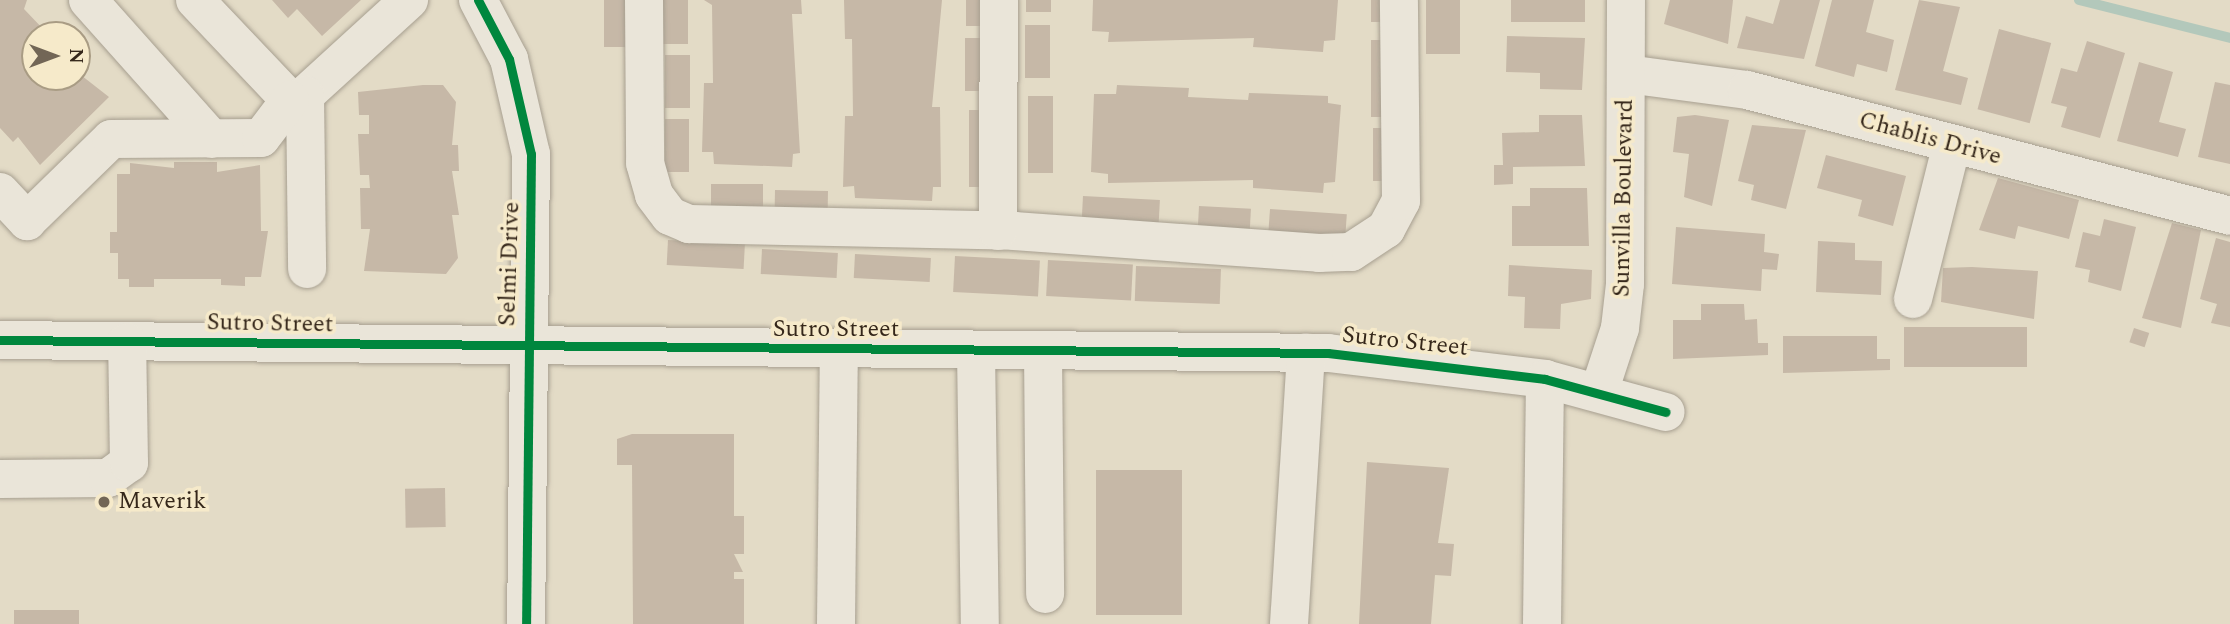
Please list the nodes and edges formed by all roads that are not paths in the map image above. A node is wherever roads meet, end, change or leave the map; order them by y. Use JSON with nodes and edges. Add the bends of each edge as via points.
{"nodes":[{"id":1,"x":88,"y":0,"type":"edge"},
{"id":2,"x":195,"y":0,"type":"edge"},
{"id":3,"x":409,"y":0,"type":"edge"},
{"id":4,"x":478,"y":0,"type":"edge"},
{"id":5,"x":644,"y":0,"type":"edge"},
{"id":6,"x":999,"y":0,"type":"edge"},
{"id":7,"x":1399,"y":0,"type":"edge"},
{"id":8,"x":1626,"y":0,"type":"edge"},
{"id":9,"x":1627,"y":75,"type":"junction"},
{"id":10,"x":298,"y":98,"type":"junction"},
{"id":11,"x":212,"y":139,"type":"junction"},
{"id":12,"x":1951,"y":148,"type":"junction"},
{"id":13,"x":0,"y":191,"type":"edge"},
{"id":14,"x":2230,"y":216,"type":"edge"},
{"id":15,"x":998,"y":231,"type":"junction"},
{"id":16,"x":307,"y":270,"type":"dead end"},
{"id":17,"x":1913,"y":299,"type":"dead end"},
{"id":18,"x":0,"y":340,"type":"edge"},
{"id":19,"x":55,"y":342,"type":"junction"},
{"id":20,"x":127,"y":342,"type":"junction"},
{"id":21,"x":527,"y":347,"type":"junction"},
{"id":22,"x":839,"y":349,"type":"junction"},
{"id":23,"x":976,"y":350,"type":"junction"},
{"id":24,"x":1044,"y":350,"type":"junction"},
{"id":25,"x":1306,"y":353,"type":"junction"},
{"id":26,"x":0,"y":357,"type":"edge"},
{"id":27,"x":1545,"y":380,"type":"junction"},
{"id":28,"x":1599,"y":392,"type":"junction"},
{"id":29,"x":1666,"y":412,"type":"dead end"},
{"id":30,"x":0,"y":479,"type":"edge"},
{"id":31,"x":1045,"y":594,"type":"dead end"},
{"id":32,"x":526,"y":624,"type":"edge"},
{"id":33,"x":836,"y":624,"type":"edge"},
{"id":34,"x":980,"y":624,"type":"edge"},
{"id":35,"x":1289,"y":624,"type":"edge"},
{"id":36,"x":1542,"y":624,"type":"edge"}],
"edges":[{"from":1,"to":11,"type":"street"},
{"from":2,"to":10,"type":"street"},
{"from":3,"to":10,"type":"street"},
{"from":4,"to":21,"type":"street","name":"Selmi Drive","via":[[509,60],[527,120]]},
{"from":5,"to":15,"type":"street","via":[[645,163],[654,195],[670,216],[689,224]]},
{"from":6,"to":15,"type":"street"},
{"from":7,"to":15,"type":"street","via":[[1401,201],[1386,229],[1352,251]]},
{"from":8,"to":9,"type":"street","name":"Sunvilla Boulevard"},
{"from":9,"to":12,"type":"street","name":"Chablis Drive","via":[[1747,89]]},
{"from":9,"to":28,"type":"street","name":"Sunvilla Boulevard","via":[[1625,284],[1620,327]]},
{"from":10,"to":11,"type":"street","via":[[261,138]]},
{"from":10,"to":16,"type":"street"},
{"from":11,"to":13,"type":"street","via":[[111,139],[27,221]]},
{"from":12,"to":14,"type":"street","name":"Chablis Drive"},
{"from":12,"to":17,"type":"street"},
{"from":18,"to":19,"type":"street","name":"Sutro Street"},
{"from":19,"to":20,"type":"street","name":"Sutro Street"},
{"from":19,"to":26,"type":"street","name":"Sutro Street"},
{"from":20,"to":21,"type":"street","name":"Sutro Street"},
{"from":20,"to":30,"type":"street","via":[[129,463],[108,478]]},
{"from":21,"to":22,"type":"street","name":"Sutro Street"},
{"from":21,"to":32,"type":"street","name":"Selmi Drive"},
{"from":22,"to":23,"type":"street","name":"Sutro Street"},
{"from":22,"to":33,"type":"street"},
{"from":23,"to":24,"type":"street","name":"Sutro Street"},
{"from":23,"to":34,"type":"street"},
{"from":24,"to":25,"type":"street","name":"Sutro Street"},
{"from":24,"to":31,"type":"street"},
{"from":25,"to":27,"type":"street","name":"Sutro Street","via":[[1399,358]]},
{"from":25,"to":35,"type":"street"},
{"from":27,"to":28,"type":"street","name":"Sutro Street"},
{"from":27,"to":36,"type":"street"},
{"from":28,"to":29,"type":"street","name":"Sutro Street"}]}
